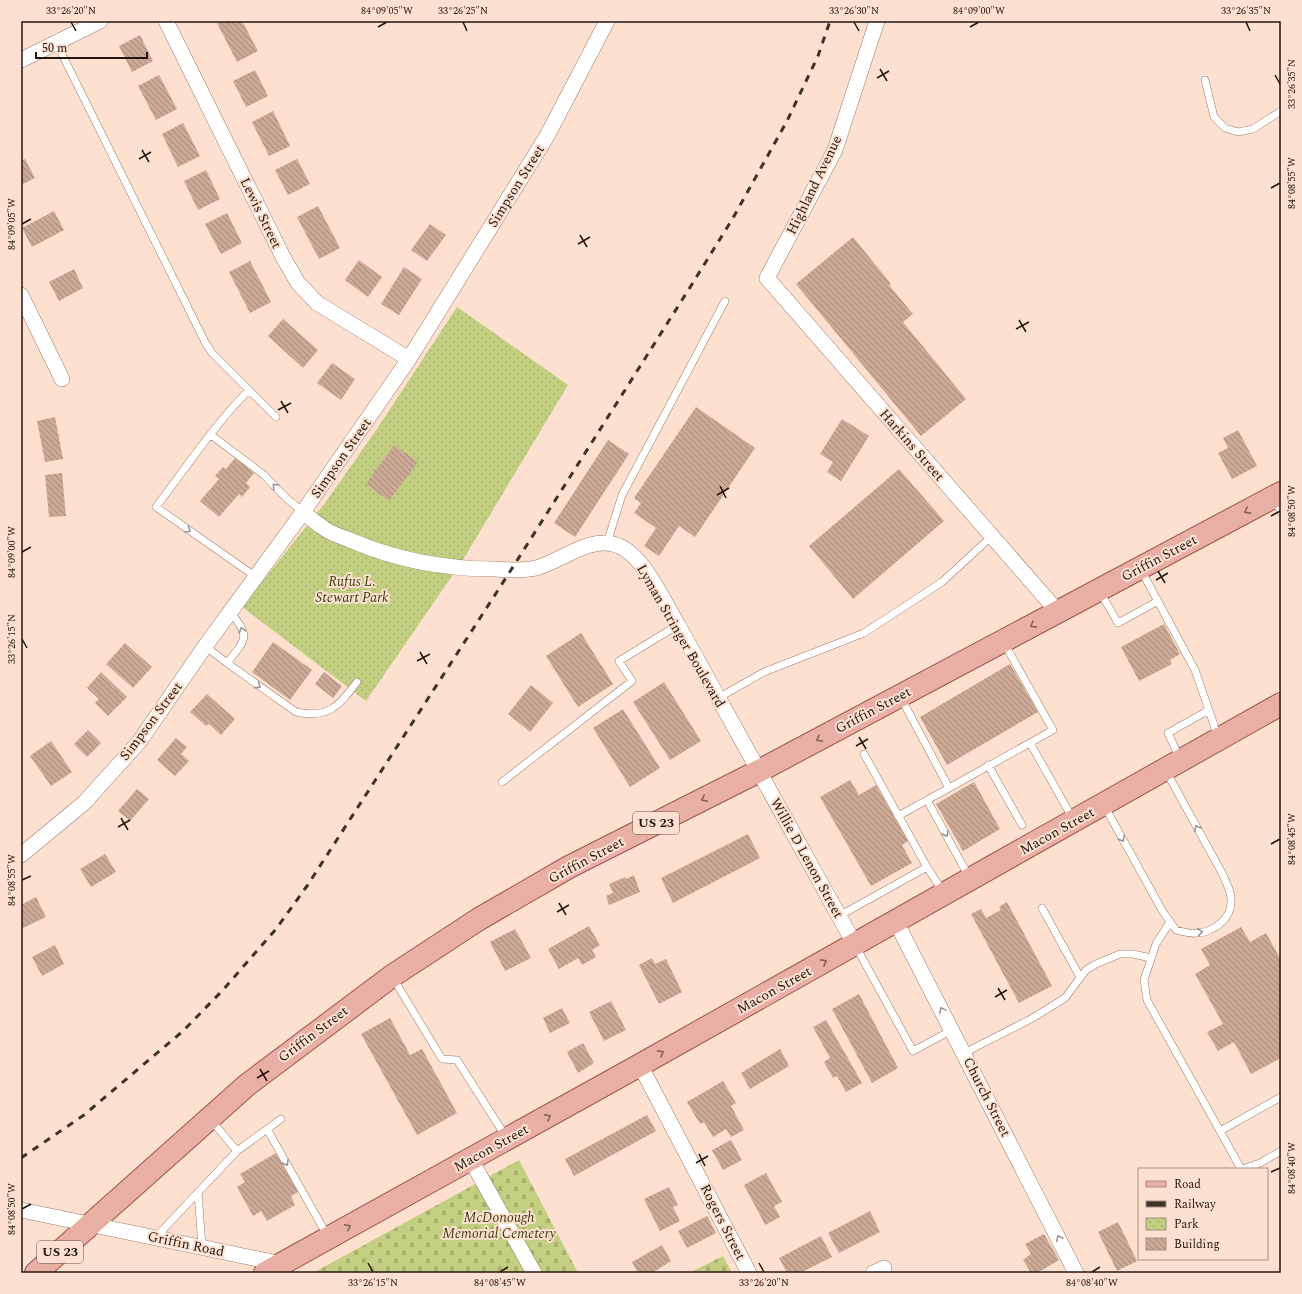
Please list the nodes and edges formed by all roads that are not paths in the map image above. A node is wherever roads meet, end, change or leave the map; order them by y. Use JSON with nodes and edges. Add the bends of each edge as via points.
{"nodes":[{"id":1,"x":100,"y":21,"type":"edge"},
{"id":2,"x":166,"y":21,"type":"edge"},
{"id":3,"x":608,"y":21,"type":"edge"},
{"id":4,"x":877,"y":21,"type":"edge"},
{"id":5,"x":56,"y":42,"type":"junction"},
{"id":6,"x":21,"y":60,"type":"edge"},
{"id":7,"x":1205,"y":80,"type":"dead end"},
{"id":8,"x":1281,"y":111,"type":"edge"},
{"id":9,"x":767,"y":278,"type":"joint"},
{"id":10,"x":21,"y":295,"type":"edge"},
{"id":11,"x":725,"y":301,"type":"dead end"},
{"id":12,"x":408,"y":359,"type":"junction"},
{"id":13,"x":62,"y":379,"type":"dead end"},
{"id":14,"x":249,"y":390,"type":"junction"},
{"id":15,"x":276,"y":417,"type":"dead end"},
{"id":16,"x":211,"y":434,"type":"junction"},
{"id":17,"x":1278,"y":501,"type":"edge"},
{"id":18,"x":303,"y":512,"type":"junction"},
{"id":19,"x":992,"y":536,"type":"junction"},
{"id":20,"x":607,"y":543,"type":"junction"},
{"id":21,"x":1140,"y":568,"type":"junction"},
{"id":22,"x":256,"y":578,"type":"junction"},
{"id":23,"x":1099,"y":590,"type":"junction"},
{"id":24,"x":1158,"y":601,"type":"junction"},
{"id":25,"x":230,"y":612,"type":"junction"},
{"id":26,"x":1058,"y":612,"type":"junction"},
{"id":27,"x":678,"y":625,"type":"junction"},
{"id":28,"x":1003,"y":641,"type":"junction"},
{"id":29,"x":205,"y":646,"type":"junction"},
{"id":30,"x":227,"y":663,"type":"junction"},
{"id":31,"x":357,"y":682,"type":"dead end"},
{"id":32,"x":900,"y":696,"type":"junction"},
{"id":33,"x":718,"y":698,"type":"junction"},
{"id":34,"x":1281,"y":704,"type":"edge"},
{"id":35,"x":1209,"y":710,"type":"junction"},
{"id":36,"x":1217,"y":740,"type":"junction"},
{"id":37,"x":1030,"y":742,"type":"junction"},
{"id":38,"x":864,"y":754,"type":"dead end"},
{"id":39,"x":988,"y":765,"type":"junction"},
{"id":40,"x":1173,"y":765,"type":"junction"},
{"id":41,"x":759,"y":771,"type":"junction"},
{"id":42,"x":502,"y":782,"type":"dead end"},
{"id":43,"x":949,"y":788,"type":"junction"},
{"id":44,"x":927,"y":800,"type":"junction"},
{"id":45,"x":1104,"y":805,"type":"junction"},
{"id":46,"x":898,"y":816,"type":"junction"},
{"id":47,"x":1074,"y":821,"type":"junction"},
{"id":48,"x":1022,"y":825,"type":"dead end"},
{"id":49,"x":21,"y":855,"type":"edge"},
{"id":50,"x":927,"y":867,"type":"junction"},
{"id":51,"x":971,"y":880,"type":"junction"},
{"id":52,"x":944,"y":894,"type":"junction"},
{"id":53,"x":1042,"y":908,"type":"dead end"},
{"id":54,"x":839,"y":916,"type":"junction"},
{"id":55,"x":896,"y":922,"type":"junction"},
{"id":56,"x":1170,"y":922,"type":"junction"},
{"id":57,"x":855,"y":945,"type":"junction"},
{"id":58,"x":1152,"y":958,"type":"junction"},
{"id":59,"x":392,"y":976,"type":"junction"},
{"id":60,"x":1080,"y":977,"type":"junction"},
{"id":61,"x":952,"y":1030,"type":"junction"},
{"id":62,"x":964,"y":1053,"type":"junction"},
{"id":63,"x":640,"y":1065,"type":"junction"},
{"id":64,"x":1281,"y":1097,"type":"edge"},
{"id":65,"x":210,"y":1118,"type":"junction"},
{"id":66,"x":281,"y":1119,"type":"dead end"},
{"id":67,"x":267,"y":1129,"type":"junction"},
{"id":68,"x":1220,"y":1131,"type":"junction"},
{"id":69,"x":508,"y":1139,"type":"junction"},
{"id":70,"x":237,"y":1151,"type":"junction"},
{"id":71,"x":1281,"y":1151,"type":"edge"},
{"id":72,"x":471,"y":1160,"type":"junction"},
{"id":73,"x":1241,"y":1168,"type":"edge"},
{"id":74,"x":1245,"y":1168,"type":"edge"},
{"id":75,"x":198,"y":1192,"type":"junction"},
{"id":76,"x":21,"y":1210,"type":"edge"},
{"id":77,"x":90,"y":1224,"type":"junction"},
{"id":78,"x":156,"y":1238,"type":"junction"},
{"id":79,"x":328,"y":1238,"type":"junction"},
{"id":80,"x":202,"y":1247,"type":"junction"},
{"id":81,"x":274,"y":1268,"type":"edge"},
{"id":82,"x":36,"y":1273,"type":"edge"},
{"id":83,"x":534,"y":1273,"type":"edge"},
{"id":84,"x":749,"y":1273,"type":"edge"},
{"id":85,"x":1076,"y":1273,"type":"edge"}],
"edges":[{"from":1,"to":5,"type":"street"},
{"from":2,"to":12,"type":"street","name":"Lewis Street","via":[[283,258],[298,283],[317,303]]},
{"from":3,"to":12,"type":"street","name":"Simpson Street","via":[[547,136]]},
{"from":4,"to":9,"type":"street","name":"Highland Avenue","via":[[835,150]]},
{"from":5,"to":6,"type":"street"},
{"from":5,"to":14,"type":"lane","via":[[205,342],[212,353]]},
{"from":7,"to":8,"type":"lane","via":[[1214,117],[1224,128],[1238,132],[1253,129]]},
{"from":9,"to":19,"type":"street","name":"Harkins Street"},
{"from":10,"to":13,"type":"street"},
{"from":11,"to":20,"type":"lane","via":[[622,495]]},
{"from":12,"to":18,"type":"street","name":"Simpson Street"},
{"from":14,"to":15,"type":"lane"},
{"from":14,"to":16,"type":"lane"},
{"from":18,"to":16,"type":"lane","one_way":true,"via":[[264,475]]},
{"from":16,"to":22,"type":"lane","one_way":true,"via":[[156,507]]},
{"from":17,"to":21,"type":"main road","name":"Griffin Street","number":"US 23","one_way":true},
{"from":18,"to":20,"type":"street","via":[[326,530],[387,554],[464,569],[536,568],[586,547]]},
{"from":18,"to":22,"type":"street","name":"Simpson Street"},
{"from":19,"to":26,"type":"street","name":"Harkins Street"},
{"from":19,"to":33,"type":"lane","via":[[942,582],[864,633],[764,672]]},
{"from":20,"to":27,"type":"street","name":"Lyman Stringer Boulevard","via":[[620,546],[632,554],[649,576]]},
{"from":21,"to":23,"type":"main road","name":"Griffin Street","number":"US 23"},
{"from":21,"to":24,"type":"lane"},
{"from":22,"to":25,"type":"street","name":"Simpson Street"},
{"from":23,"to":24,"type":"lane","via":[[1118,623]]},
{"from":23,"to":26,"type":"main road","name":"Griffin Street","number":"US 23"},
{"from":24,"to":35,"type":"lane","via":[[1195,670]]},
{"from":25,"to":29,"type":"street","name":"Simpson Street"},
{"from":30,"to":25,"type":"lane","one_way":true,"via":[[244,642],[244,631]]},
{"from":26,"to":28,"type":"main road","name":"Griffin Street","number":"US 23","one_way":true},
{"from":27,"to":33,"type":"street","name":"Lyman Stringer Boulevard"},
{"from":27,"to":42,"type":"lane","via":[[619,661],[632,681]]},
{"from":28,"to":32,"type":"main road","name":"Griffin Street","number":"US 23"},
{"from":28,"to":37,"type":"lane","via":[[1053,730]]},
{"from":29,"to":30,"type":"lane"},
{"from":29,"to":49,"type":"street","name":"Simpson Street","via":[[139,742],[84,803]]},
{"from":30,"to":31,"type":"lane","one_way":true,"via":[[296,712],[307,714],[331,710]]},
{"from":32,"to":41,"type":"main road","name":"Griffin Street","number":"US 23","one_way":true},
{"from":32,"to":43,"type":"lane"},
{"from":33,"to":41,"type":"street","name":"Lyman Stringer Boulevard"},
{"from":34,"to":36,"type":"main road","name":"Macon Street"},
{"from":35,"to":36,"type":"lane"},
{"from":35,"to":40,"type":"lane","via":[[1168,733]]},
{"from":36,"to":40,"type":"main road","name":"Macon Street"},
{"from":37,"to":39,"type":"lane"},
{"from":37,"to":47,"type":"lane"},
{"from":38,"to":46,"type":"lane"},
{"from":39,"to":43,"type":"lane"},
{"from":39,"to":48,"type":"lane"},
{"from":40,"to":45,"type":"main road","name":"Macon Street"},
{"from":56,"to":40,"type":"lane","one_way":true,"via":[[1176,930],[1198,933],[1208,931],[1226,918],[1232,901],[1222,872]]},
{"from":41,"to":54,"type":"street","name":"Willie D Lenon Street"},
{"from":41,"to":59,"type":"main road","name":"Griffin Street","number":"US 23","one_way":true,"via":[[569,867],[479,919]]},
{"from":43,"to":44,"type":"lane"},
{"from":44,"to":46,"type":"lane"},
{"from":44,"to":51,"type":"lane","one_way":true},
{"from":45,"to":47,"type":"main road","name":"Macon Street"},
{"from":45,"to":56,"type":"lane","one_way":true},
{"from":46,"to":50,"type":"lane"},
{"from":47,"to":51,"type":"main road","name":"Macon Street"},
{"from":50,"to":52,"type":"lane"},
{"from":50,"to":54,"type":"lane"},
{"from":51,"to":52,"type":"main road","name":"Macon Street"},
{"from":52,"to":55,"type":"main road","name":"Macon Street"},
{"from":53,"to":60,"type":"lane"},
{"from":54,"to":57,"type":"street","name":"Willie D Lenon Street"},
{"from":55,"to":57,"type":"main road","name":"Macon Street"},
{"from":61,"to":55,"type":"street","name":"Church Street","one_way":true},
{"from":56,"to":58,"type":"lane","via":[[1156,944]]},
{"from":57,"to":61,"type":"lane","via":[[913,1051]]},
{"from":63,"to":57,"type":"main road","name":"Macon Street","one_way":true},
{"from":58,"to":60,"type":"lane","via":[[1120,954],[1096,964]]},
{"from":58,"to":68,"type":"lane","via":[[1144,980],[1147,1000]]},
{"from":59,"to":65,"type":"main road","name":"Griffin Street","number":"US 23","via":[[246,1085]]},
{"from":59,"to":69,"type":"lane","via":[[442,1059],[457,1060]]},
{"from":60,"to":62,"type":"lane","via":[[1065,998],[1031,1019]]},
{"from":61,"to":62,"type":"street","name":"Church Street"},
{"from":85,"to":62,"type":"street","name":"Church Street","one_way":true},
{"from":69,"to":63,"type":"main road","name":"Macon Street","one_way":true},
{"from":63,"to":84,"type":"street","name":"Rogers Street"},
{"from":64,"to":68,"type":"lane"},
{"from":65,"to":70,"type":"lane"},
{"from":65,"to":77,"type":"main road","name":"Griffin Street","number":"US 23"},
{"from":66,"to":67,"type":"lane"},
{"from":67,"to":70,"type":"lane"},
{"from":67,"to":79,"type":"lane","one_way":true},
{"from":68,"to":73,"type":"lane"},
{"from":69,"to":72,"type":"main road","name":"Macon Street"},
{"from":70,"to":75,"type":"lane"},
{"from":71,"to":74,"type":"lane"},
{"from":79,"to":72,"type":"main road","name":"Macon Street","one_way":true},
{"from":72,"to":83,"type":"street"},
{"from":75,"to":78,"type":"lane"},
{"from":75,"to":80,"type":"lane"},
{"from":76,"to":77,"type":"street","name":"Griffin Road"},
{"from":77,"to":78,"type":"street","name":"Griffin Road"},
{"from":77,"to":82,"type":"main road","name":"Griffin Street","number":"US 23"},
{"from":78,"to":80,"type":"street","name":"Griffin Road"},
{"from":79,"to":81,"type":"main road","name":"Macon Street"},
{"from":80,"to":81,"type":"street","name":"Griffin Road"}]}
